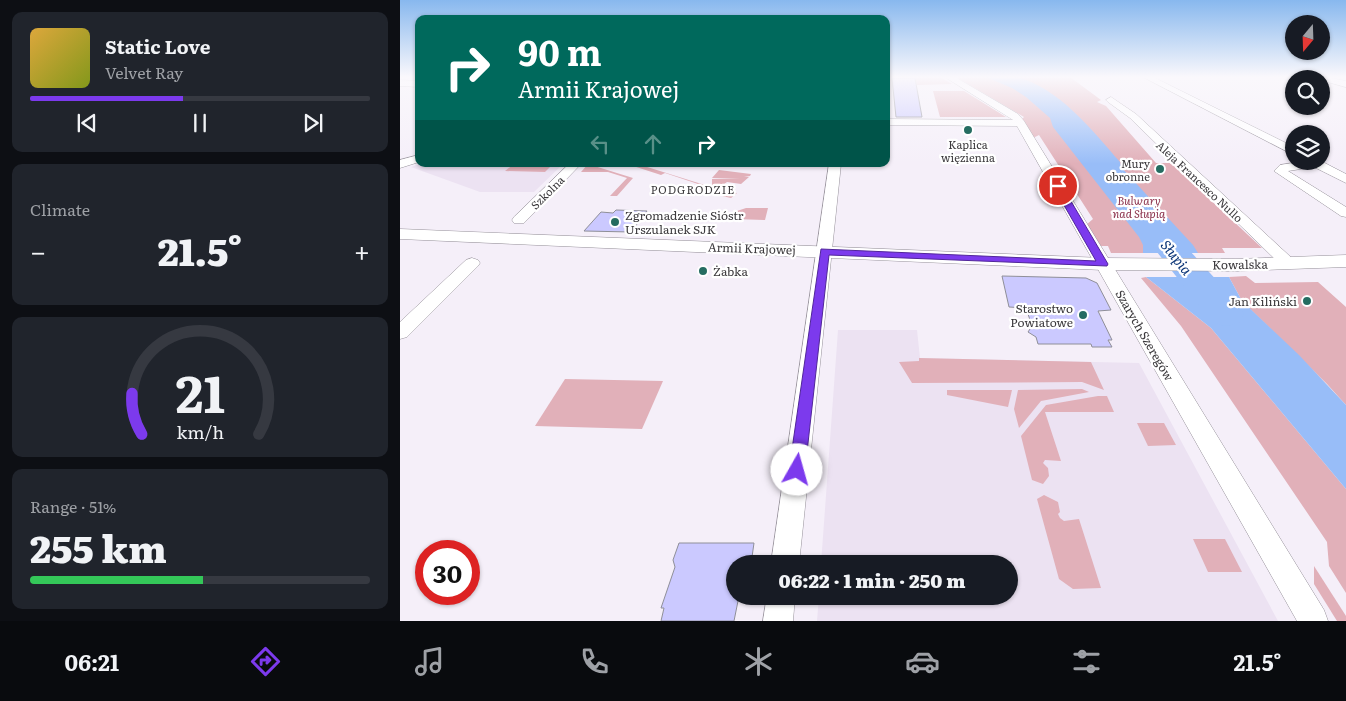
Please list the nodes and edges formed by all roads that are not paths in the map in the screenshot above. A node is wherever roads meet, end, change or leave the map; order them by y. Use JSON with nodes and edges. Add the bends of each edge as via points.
{"nodes":[{"id":1,"x":997,"y":106,"type":"edge"},
{"id":2,"x":1119,"y":106,"type":"edge"},
{"id":3,"x":1204,"y":106,"type":"edge"},
{"id":4,"x":890,"y":122,"type":"edge"},
{"id":5,"x":1020,"y":123,"type":"junction"},
{"id":6,"x":1285,"y":147,"type":"edge"},
{"id":7,"x":415,"y":159,"type":"edge"},
{"id":8,"x":400,"y":164,"type":"edge"},
{"id":9,"x":572,"y":167,"type":"edge"},
{"id":10,"x":835,"y":167,"type":"edge"},
{"id":11,"x":1285,"y":168,"type":"edge"},
{"id":12,"x":1330,"y":170,"type":"edge"},
{"id":13,"x":1344,"y":177,"type":"edge"},
{"id":14,"x":1346,"y":213,"type":"edge"},
{"id":15,"x":519,"y":220,"type":"dead end"},
{"id":16,"x":400,"y":234,"type":"edge"},
{"id":17,"x":824,"y":251,"type":"junction"},
{"id":18,"x":1346,"y":261,"type":"edge"},
{"id":19,"x":472,"y":263,"type":"dead end"},
{"id":20,"x":1103,"y":264,"type":"junction"},
{"id":21,"x":1289,"y":264,"type":"junction"},
{"id":22,"x":400,"y":333,"type":"edge"},
{"id":23,"x":786,"y":555,"type":"edge"},
{"id":24,"x":780,"y":605,"type":"edge"},
{"id":25,"x":778,"y":621,"type":"edge"},
{"id":26,"x":1313,"y":621,"type":"edge"}],
"edges":[{"from":1,"to":5,"type":"street","name":"Szarych Szeregów"},
{"from":2,"to":21,"type":"street","name":"Aleja Francesco Nullo"},
{"from":3,"to":6,"type":"street"},
{"from":4,"to":5,"type":"street"},
{"from":5,"to":20,"type":"street","name":"Szarych Szeregów"},
{"from":7,"to":8,"type":"street"},
{"from":9,"to":15,"type":"street","name":"Szkolna"},
{"from":10,"to":17,"type":"street"},
{"from":11,"to":14,"type":"street","via":[[1280,171]]},
{"from":12,"to":13,"type":"street"},
{"from":16,"to":17,"type":"street","name":"Armii Krajowej"},
{"from":17,"to":20,"type":"street","name":"Armii Krajowej"},
{"from":17,"to":23,"type":"street"},
{"from":18,"to":21,"type":"street","name":"Kowalska"},
{"from":19,"to":22,"type":"street"},
{"from":20,"to":21,"type":"street","name":"Kowalska"},
{"from":20,"to":26,"type":"street","name":"Szarych Szeregów"},
{"from":24,"to":25,"type":"street"}]}
